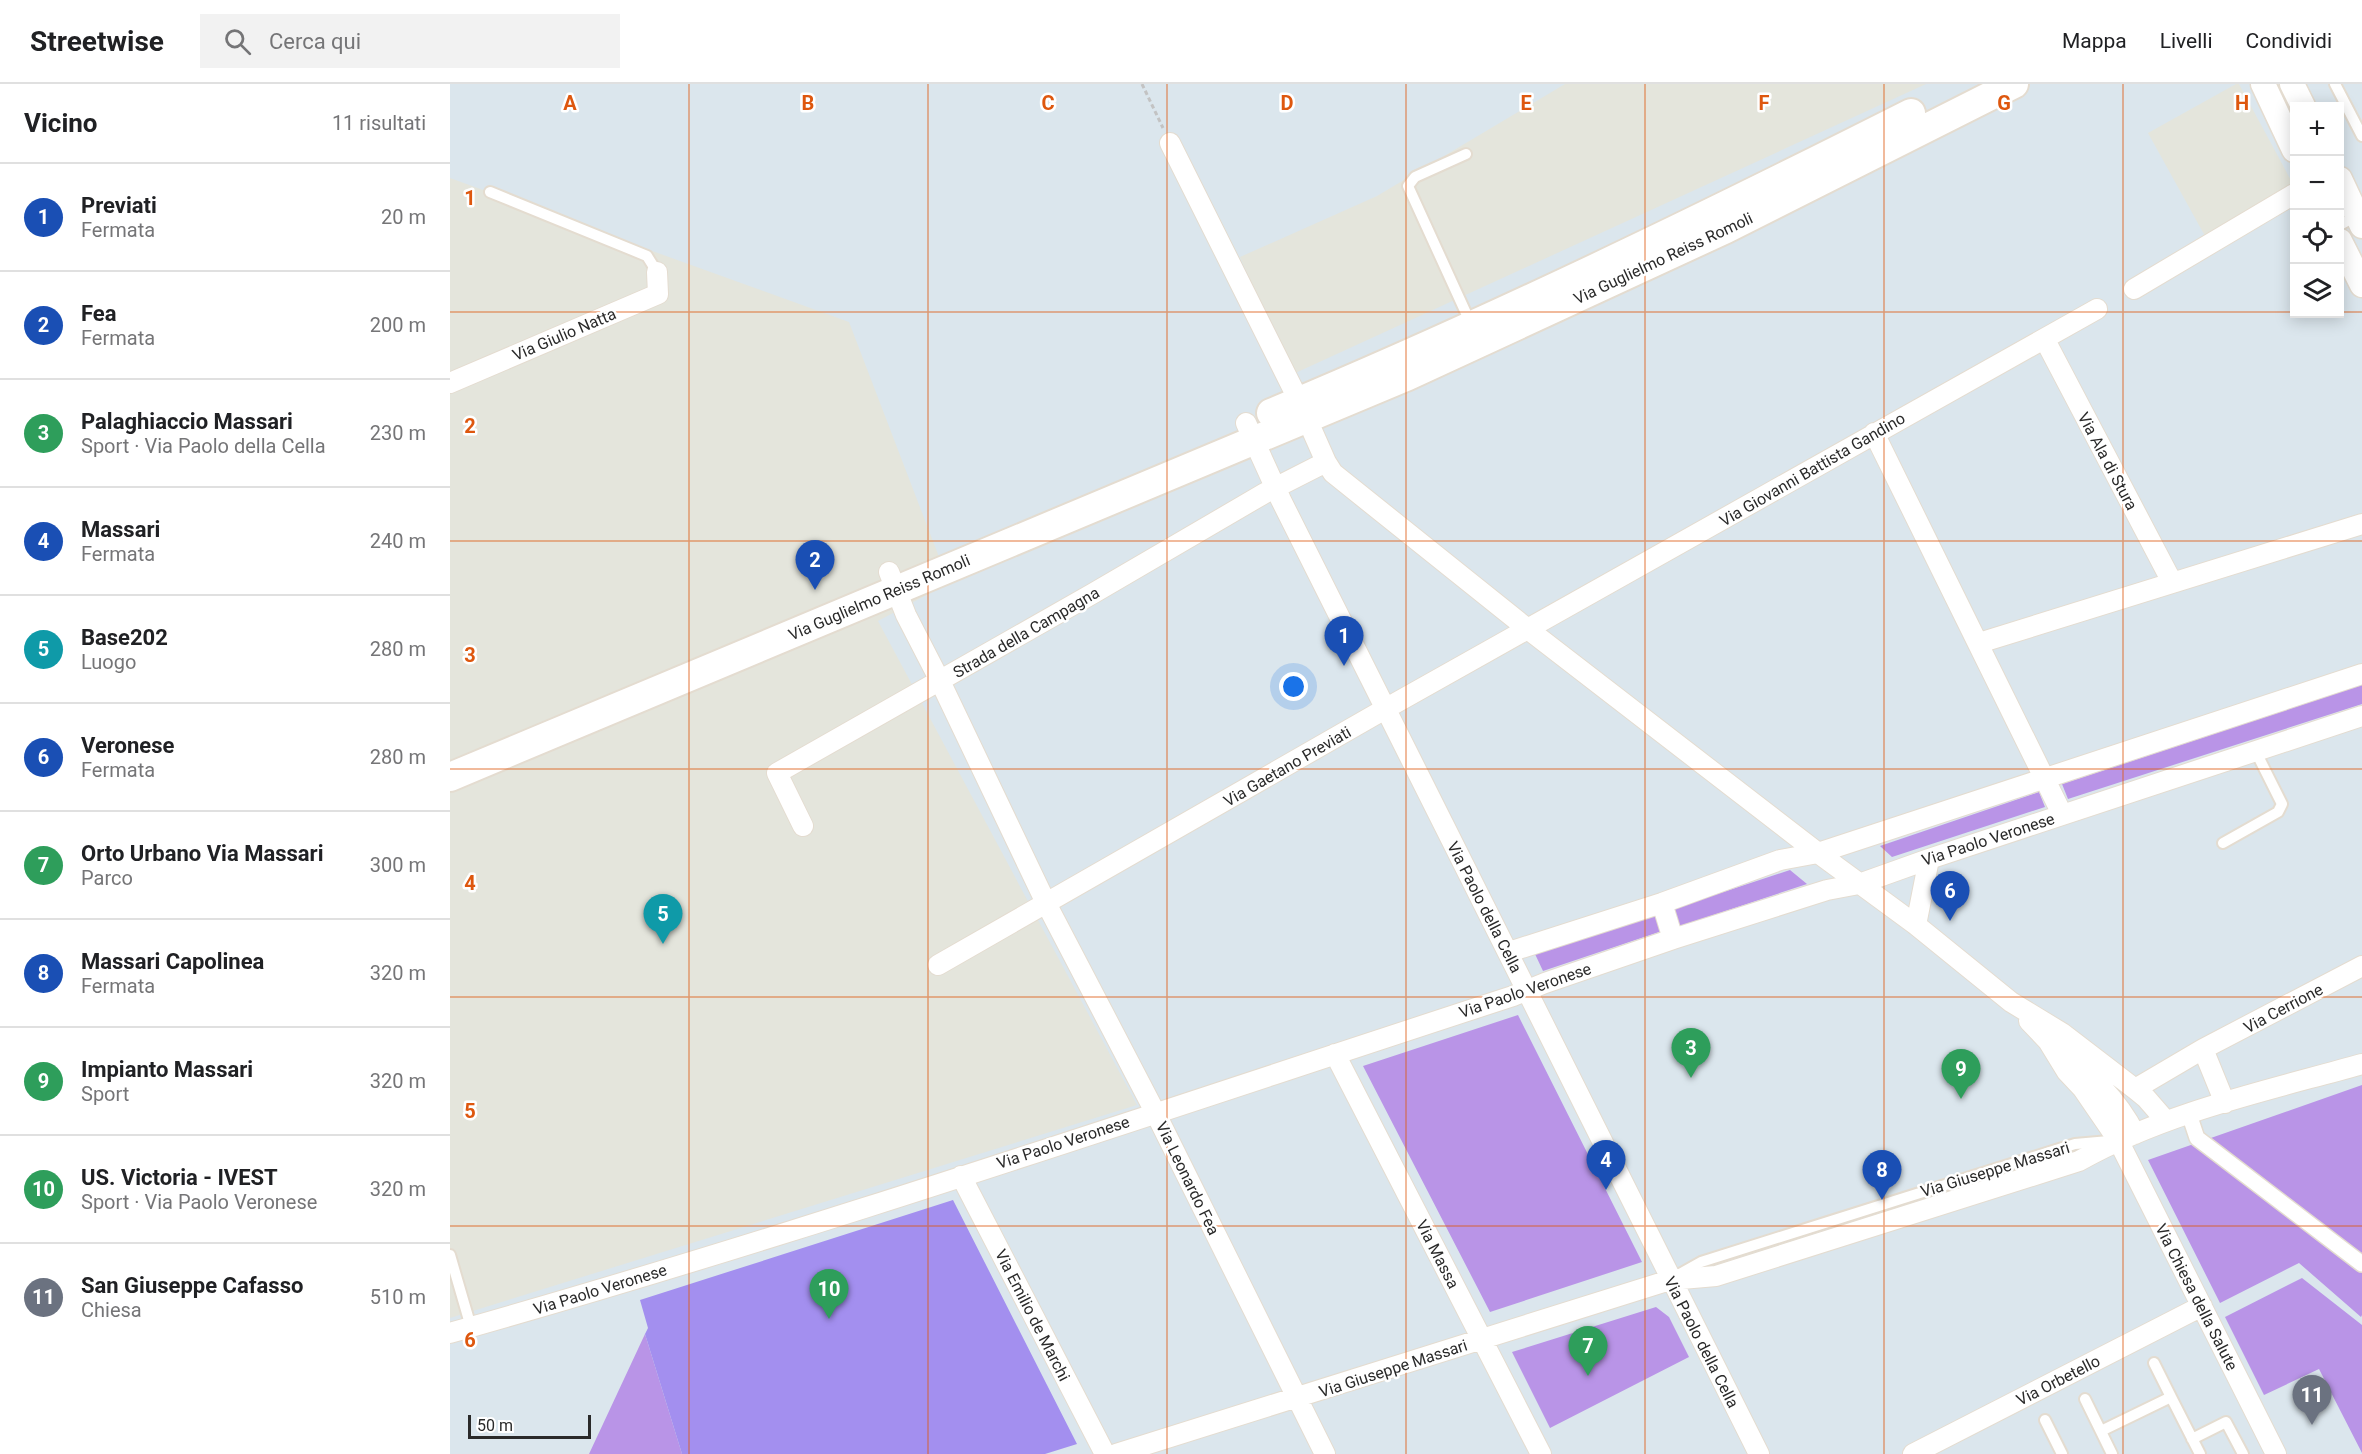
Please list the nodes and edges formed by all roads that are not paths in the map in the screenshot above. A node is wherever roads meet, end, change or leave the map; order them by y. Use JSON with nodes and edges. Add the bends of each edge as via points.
{"nodes":[{"id":1,"x":2014,"y":84,"type":"edge"},
{"id":2,"x":2263,"y":84,"type":"edge"},
{"id":3,"x":2292,"y":84,"type":"edge"},
{"id":4,"x":2335,"y":84,"type":"edge"},
{"id":5,"x":1978,"y":92,"type":"edge"},
{"id":6,"x":2301,"y":102,"type":"edge"},
{"id":7,"x":2362,"y":136,"type":"edge"},
{"id":8,"x":2290,"y":140,"type":"edge"},
{"id":9,"x":1170,"y":142,"type":"road end"},
{"id":10,"x":1466,"y":154,"type":"dead end"},
{"id":11,"x":2344,"y":190,"type":"edge"},
{"id":12,"x":490,"y":192,"type":"dead end"},
{"id":13,"x":2290,"y":197,"type":"edge"},
{"id":14,"x":2355,"y":220,"type":"edge"},
{"id":15,"x":2344,"y":249,"type":"edge"},
{"id":16,"x":657,"y":272,"type":"joint"},
{"id":17,"x":2362,"y":285,"type":"edge"},
{"id":18,"x":2134,"y":289,"type":"dead end"},
{"id":19,"x":2097,"y":309,"type":"dead end"},
{"id":20,"x":1476,"y":334,"type":"junction"},
{"id":21,"x":2045,"y":340,"type":"junction"},
{"id":22,"x":450,"y":383,"type":"edge"},
{"id":23,"x":1303,"y":410,"type":"junction"},
{"id":24,"x":1250,"y":432,"type":"junction"},
{"id":25,"x":1874,"y":433,"type":"junction"},
{"id":26,"x":1326,"y":462,"type":"junction"},
{"id":27,"x":1275,"y":488,"type":"junction"},
{"id":28,"x":2362,"y":524,"type":"edge"},
{"id":29,"x":892,"y":581,"type":"junction"},
{"id":30,"x":2172,"y":582,"type":"junction"},
{"id":31,"x":1529,"y":630,"type":"junction"},
{"id":32,"x":1979,"y":643,"type":"junction"},
{"id":33,"x":2362,"y":674,"type":"edge"},
{"id":34,"x":940,"y":681,"type":"junction"},
{"id":35,"x":1385,"y":709,"type":"junction"},
{"id":36,"x":2362,"y":716,"type":"edge"},
{"id":37,"x":2255,"y":750,"type":"junction"},
{"id":38,"x":450,"y":756,"type":"edge"},
{"id":39,"x":450,"y":777,"type":"edge"},
{"id":40,"x":2045,"y":779,"type":"junction"},
{"id":41,"x":2062,"y":814,"type":"junction"},
{"id":42,"x":803,"y":826,"type":"dead end"},
{"id":43,"x":2223,"y":843,"type":"dead end"},
{"id":44,"x":1818,"y":853,"type":"junction"},
{"id":45,"x":1929,"y":859,"type":"junction"},
{"id":46,"x":1859,"y":884,"type":"junction"},
{"id":47,"x":1046,"y":903,"type":"junction"},
{"id":48,"x":1662,"y":903,"type":"junction"},
{"id":49,"x":1916,"y":925,"type":"junction"},
{"id":50,"x":1673,"y":939,"type":"junction"},
{"id":51,"x":1509,"y":952,"type":"junction"},
{"id":52,"x":938,"y":965,"type":"dead end"},
{"id":53,"x":2362,"y":966,"type":"edge"},
{"id":54,"x":1528,"y":991,"type":"junction"},
{"id":55,"x":2011,"y":1002,"type":"junction"},
{"id":56,"x":2204,"y":1049,"type":"junction"},
{"id":57,"x":1335,"y":1054,"type":"junction"},
{"id":58,"x":2362,"y":1064,"type":"edge"},
{"id":59,"x":2135,"y":1089,"type":"junction"},
{"id":60,"x":2225,"y":1103,"type":"junction"},
{"id":61,"x":1155,"y":1112,"type":"junction"},
{"id":62,"x":2189,"y":1114,"type":"junction"},
{"id":63,"x":2166,"y":1121,"type":"junction"},
{"id":64,"x":2127,"y":1137,"type":"junction"},
{"id":65,"x":961,"y":1176,"type":"junction"},
{"id":66,"x":450,"y":1255,"type":"edge"},
{"id":67,"x":2362,"y":1264,"type":"edge"},
{"id":68,"x":1670,"y":1280,"type":"junction"},
{"id":69,"x":2202,"y":1306,"type":"junction"},
{"id":70,"x":471,"y":1328,"type":"junction"},
{"id":71,"x":450,"y":1334,"type":"edge"},
{"id":72,"x":1483,"y":1340,"type":"junction"},
{"id":73,"x":2154,"y":1363,"type":"dead end"},
{"id":74,"x":2171,"y":1396,"type":"junction"},
{"id":75,"x":1297,"y":1399,"type":"junction"},
{"id":76,"x":2085,"y":1399,"type":"dead end"},
{"id":77,"x":2044,"y":1420,"type":"dead end"},
{"id":78,"x":2101,"y":1431,"type":"junction"},
{"id":79,"x":2192,"y":1439,"type":"junction"},
{"id":80,"x":1104,"y":1454,"type":"edge"},
{"id":81,"x":1116,"y":1454,"type":"edge"},
{"id":82,"x":1325,"y":1454,"type":"edge"},
{"id":83,"x":1541,"y":1454,"type":"edge"},
{"id":84,"x":1759,"y":1454,"type":"edge"},
{"id":85,"x":1913,"y":1454,"type":"edge"},
{"id":86,"x":2062,"y":1454,"type":"edge"},
{"id":87,"x":2112,"y":1454,"type":"edge"},
{"id":88,"x":2200,"y":1454,"type":"edge"},
{"id":89,"x":2243,"y":1454,"type":"edge"},
{"id":90,"x":2276,"y":1454,"type":"edge"}],
"edges":[{"from":1,"to":5,"type":"main road","name":"Via Guglielmo Reiss Romoli"},
{"from":2,"to":8,"type":"street"},
{"from":3,"to":6,"type":"street"},
{"from":4,"to":7,"type":"lane"},
{"from":5,"to":20,"type":"main road","name":"Via Guglielmo Reiss Romoli","via":[[1726,229]]},
{"from":9,"to":23,"type":"street"},
{"from":10,"to":20,"type":"lane","via":[[1415,177],[1408,186]]},
{"from":11,"to":14,"type":"street"},
{"from":12,"to":16,"type":"lane","via":[[647,256]]},
{"from":13,"to":18,"type":"street"},
{"from":15,"to":17,"type":"street"},
{"from":16,"to":22,"type":"street","name":"Via Giulio Natta","via":[[658,294]]},
{"from":19,"to":21,"type":"street","name":"Via Giovanni Battista Gandino"},
{"from":20,"to":23,"type":"main road","name":"Via Guglielmo Reiss Romoli"},
{"from":21,"to":25,"type":"street","name":"Via Giovanni Battista Gandino"},
{"from":21,"to":30,"type":"street","name":"Via Ala di Stura"},
{"from":23,"to":24,"type":"main road","name":"Via Guglielmo Reiss Romoli"},
{"from":23,"to":26,"type":"street"},
{"from":24,"to":27,"type":"street","name":"Via Paolo della Cella"},
{"from":24,"to":29,"type":"main road","name":"Via Guglielmo Reiss Romoli"},
{"from":25,"to":31,"type":"street","name":"Via Giovanni Battista Gandino"},
{"from":25,"to":32,"type":"street","name":"Via Paolo Veronese"},
{"from":26,"to":27,"type":"street","name":"Strada della Campagna"},
{"from":26,"to":31,"type":"street","via":[[1333,473]]},
{"from":27,"to":34,"type":"street","name":"Strada della Campagna"},
{"from":27,"to":35,"type":"street","name":"Via Paolo della Cella"},
{"from":28,"to":30,"type":"street"},
{"from":29,"to":34,"type":"street","name":"Via Leonardo Fea"},
{"from":29,"to":38,"type":"main road","name":"Via Guglielmo Reiss Romoli"},
{"from":29,"to":39,"type":"main road","name":"Via Guglielmo Reiss Romoli"},
{"from":30,"to":32,"type":"street"},
{"from":31,"to":35,"type":"street","name":"Via Gaetano Previati"},
{"from":31,"to":44,"type":"street"},
{"from":32,"to":40,"type":"street","name":"Via Paolo Veronese"},
{"from":33,"to":40,"type":"street"},
{"from":34,"to":42,"type":"street","name":"Strada della Campagna","via":[[777,773]]},
{"from":34,"to":47,"type":"street","name":"Via Leonardo Fea"},
{"from":35,"to":47,"type":"street","name":"Via Gaetano Previati"},
{"from":35,"to":51,"type":"street","name":"Via Paolo della Cella"},
{"from":36,"to":37,"type":"street","name":"Via Paolo Veronese"},
{"from":37,"to":41,"type":"street","name":"Via Paolo Veronese"},
{"from":37,"to":43,"type":"lane","via":[[2282,804],[2278,812]]},
{"from":40,"to":41,"type":"street","name":"Via Paolo Veronese"},
{"from":40,"to":44,"type":"street"},
{"from":41,"to":45,"type":"street","name":"Via Paolo Veronese"},
{"from":44,"to":46,"type":"street"},
{"from":44,"to":48,"type":"street","via":[[1780,860]]},
{"from":45,"to":46,"type":"street","name":"Via Paolo Veronese"},
{"from":45,"to":49,"type":"street"},
{"from":46,"to":49,"type":"street"},
{"from":46,"to":50,"type":"street","name":"Via Paolo Veronese"},
{"from":47,"to":52,"type":"street"},
{"from":47,"to":61,"type":"street","name":"Via Leonardo Fea"},
{"from":48,"to":50,"type":"street"},
{"from":48,"to":51,"type":"street"},
{"from":49,"to":55,"type":"street"},
{"from":50,"to":54,"type":"street","name":"Via Paolo Veronese"},
{"from":51,"to":54,"type":"street","name":"Via Paolo della Cella"},
{"from":53,"to":56,"type":"street","name":"Via Cerrione"},
{"from":54,"to":57,"type":"street","name":"Via Paolo Veronese"},
{"from":54,"to":68,"type":"street","name":"Via Paolo della Cella"},
{"from":55,"to":59,"type":"street","via":[[2062,1033]]},
{"from":55,"to":64,"type":"street","via":[[2048,1041],[2067,1072]]},
{"from":56,"to":59,"type":"street","name":"Via Cerrione"},
{"from":56,"to":60,"type":"street"},
{"from":57,"to":61,"type":"street","name":"Via Paolo Veronese"},
{"from":57,"to":72,"type":"street","name":"Via Massa"},
{"from":58,"to":60,"type":"street","name":"Via Giuseppe Massari"},
{"from":59,"to":63,"type":"street"},
{"from":60,"to":62,"type":"street","name":"Via Giuseppe Massari"},
{"from":61,"to":65,"type":"street","name":"Via Paolo Veronese"},
{"from":61,"to":75,"type":"street","name":"Via Leonardo Fea"},
{"from":62,"to":63,"type":"street","name":"Via Giuseppe Massari"},
{"from":62,"to":67,"type":"street","via":[[2197,1138]]},
{"from":63,"to":64,"type":"street","name":"Via Giuseppe Massari"},
{"from":64,"to":68,"type":"street","name":"Via Giuseppe Massari","via":[[2079,1161],[1716,1276]]},
{"from":64,"to":69,"type":"street","name":"Via Chiesa della Salute"},
{"from":65,"to":70,"type":"street","name":"Via Paolo Veronese"},
{"from":65,"to":80,"type":"street","name":"Via Emilio de Marchi"},
{"from":66,"to":70,"type":"lane"},
{"from":68,"to":72,"type":"street","name":"Via Giuseppe Massari"},
{"from":68,"to":84,"type":"street","name":"Via Paolo della Cella"},
{"from":69,"to":85,"type":"street","name":"Via Orbetello"},
{"from":69,"to":90,"type":"street","name":"Via Chiesa della Salute"},
{"from":70,"to":71,"type":"street","name":"Via Paolo Veronese"},
{"from":72,"to":75,"type":"street","name":"Via Giuseppe Massari"},
{"from":72,"to":83,"type":"street","name":"Via Massa"},
{"from":73,"to":74,"type":"lane"},
{"from":74,"to":78,"type":"lane"},
{"from":74,"to":79,"type":"lane"},
{"from":75,"to":81,"type":"street","name":"Via Giuseppe Massari"},
{"from":75,"to":82,"type":"street","name":"Via Leonardo Fea"},
{"from":76,"to":78,"type":"lane"},
{"from":77,"to":86,"type":"lane"},
{"from":78,"to":87,"type":"lane"},
{"from":79,"to":88,"type":"lane"},
{"from":79,"to":89,"type":"lane","via":[[2226,1422]]}]}
